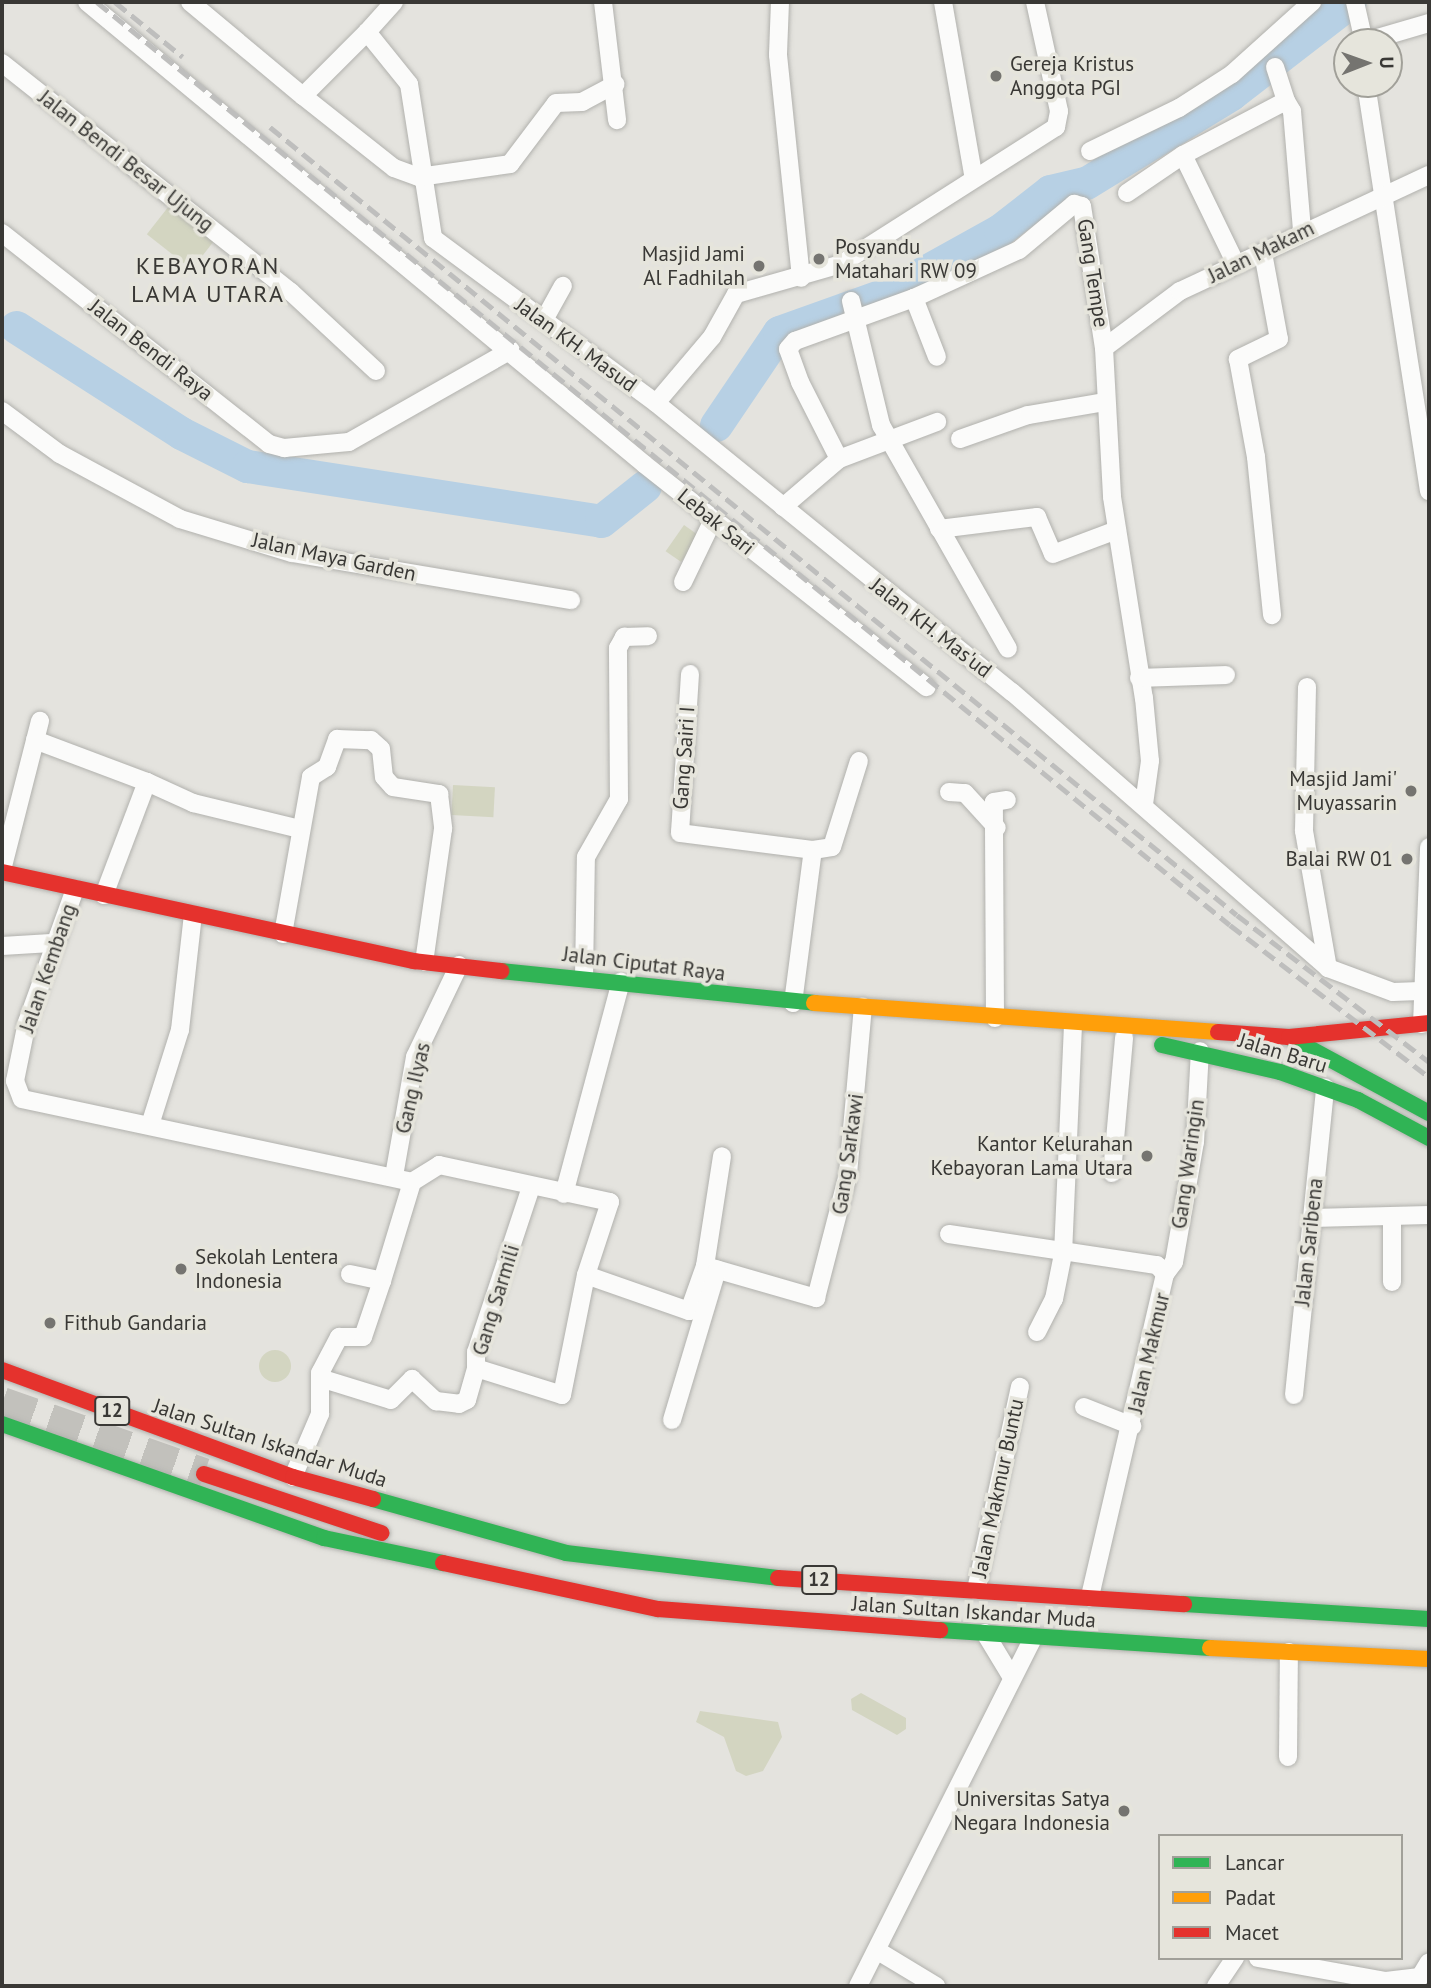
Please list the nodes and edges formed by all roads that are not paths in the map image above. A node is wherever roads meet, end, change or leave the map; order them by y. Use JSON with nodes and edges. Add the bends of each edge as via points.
{"nodes":[{"id":1,"x":87,"y":2,"type":"edge"},
{"id":2,"x":190,"y":2,"type":"edge"},
{"id":3,"x":394,"y":2,"type":"edge"},
{"id":4,"x":603,"y":2,"type":"edge"},
{"id":5,"x":780,"y":2,"type":"edge"},
{"id":6,"x":943,"y":2,"type":"edge"},
{"id":7,"x":1034,"y":2,"type":"edge"},
{"id":8,"x":1312,"y":2,"type":"edge"},
{"id":9,"x":1356,"y":3,"type":"edge"},
{"id":10,"x":1429,"y":23,"type":"edge"},
{"id":11,"x":1361,"y":28,"type":"edge"},
{"id":12,"x":1403,"y":31,"type":"edge"},
{"id":13,"x":367,"y":33,"type":"junction"},
{"id":14,"x":2,"y":64,"type":"edge"},
{"id":15,"x":1275,"y":67,"type":"dead end"},
{"id":16,"x":616,"y":83,"type":"junction"},
{"id":17,"x":303,"y":96,"type":"junction"},
{"id":18,"x":1368,"y":98,"type":"edge"},
{"id":19,"x":1286,"y":101,"type":"junction"},
{"id":20,"x":617,"y":120,"type":"dead end"},
{"id":21,"x":1090,"y":151,"type":"dead end"},
{"id":22,"x":1183,"y":155,"type":"junction"},
{"id":23,"x":973,"y":174,"type":"junction"},
{"id":24,"x":1429,"y":175,"type":"edge"},
{"id":25,"x":419,"y":177,"type":"junction"},
{"id":26,"x":1127,"y":193,"type":"dead end"},
{"id":27,"x":1382,"y":194,"type":"junction"},
{"id":28,"x":1302,"y":231,"type":"junction"},
{"id":29,"x":2,"y":233,"type":"edge"},
{"id":30,"x":1263,"y":253,"type":"junction"},
{"id":31,"x":1236,"y":264,"type":"junction"},
{"id":32,"x":800,"y":278,"type":"junction"},
{"id":33,"x":563,"y":286,"type":"dead end"},
{"id":34,"x":914,"y":298,"type":"junction"},
{"id":35,"x":854,"y":311,"type":"junction"},
{"id":36,"x":544,"y":320,"type":"junction"},
{"id":37,"x":1104,"y":348,"type":"junction"},
{"id":38,"x":511,"y":351,"type":"junction"},
{"id":39,"x":937,"y":357,"type":"dead end"},
{"id":40,"x":376,"y":371,"type":"dead end"},
{"id":41,"x":1104,"y":401,"type":"junction"},
{"id":42,"x":656,"y":403,"type":"junction"},
{"id":43,"x":2,"y":411,"type":"edge"},
{"id":44,"x":937,"y":422,"type":"dead end"},
{"id":45,"x":889,"y":439,"type":"junction"},
{"id":46,"x":960,"y":439,"type":"dead end"},
{"id":47,"x":716,"y":454,"type":"joint"},
{"id":48,"x":1428,"y":456,"type":"edge"},
{"id":49,"x":839,"y":458,"type":"junction"},
{"id":50,"x":1429,"y":491,"type":"edge"},
{"id":51,"x":783,"y":508,"type":"junction"},
{"id":52,"x":713,"y":520,"type":"junction"},
{"id":53,"x":939,"y":529,"type":"junction"},
{"id":54,"x":1117,"y":530,"type":"junction"},
{"id":55,"x":683,"y":582,"type":"dead end"},
{"id":56,"x":571,"y":600,"type":"dead end"},
{"id":57,"x":1272,"y":615,"type":"dead end"},
{"id":58,"x":648,"y":636,"type":"dead end"},
{"id":59,"x":1008,"y":649,"type":"dead end"},
{"id":60,"x":690,"y":674,"type":"dead end"},
{"id":61,"x":1226,"y":675,"type":"dead end"},
{"id":62,"x":1139,"y":678,"type":"junction"},
{"id":63,"x":926,"y":687,"type":"dead end"},
{"id":64,"x":1307,"y":687,"type":"dead end"},
{"id":65,"x":40,"y":721,"type":"dead end"},
{"id":66,"x":35,"y":740,"type":"junction"},
{"id":67,"x":859,"y":761,"type":"dead end"},
{"id":68,"x":147,"y":782,"type":"junction"},
{"id":69,"x":949,"y":792,"type":"dead end"},
{"id":70,"x":1007,"y":800,"type":"dead end"},
{"id":71,"x":1144,"y":804,"type":"junction"},
{"id":72,"x":998,"y":828,"type":"junction"},
{"id":73,"x":300,"y":829,"type":"junction"},
{"id":74,"x":1429,"y":847,"type":"edge"},
{"id":75,"x":813,"y":850,"type":"junction"},
{"id":76,"x":2,"y":871,"type":"edge"},
{"id":77,"x":75,"y":889,"type":"junction"},
{"id":78,"x":104,"y":895,"type":"junction"},
{"id":79,"x":193,"y":915,"type":"junction"},
{"id":80,"x":283,"y":934,"type":"junction"},
{"id":81,"x":51,"y":943,"type":"junction"},
{"id":82,"x":2,"y":946,"type":"edge"},
{"id":83,"x":424,"y":962,"type":"junction"},
{"id":84,"x":459,"y":965,"type":"junction"},
{"id":85,"x":1328,"y":968,"type":"junction"},
{"id":86,"x":584,"y":978,"type":"junction"},
{"id":87,"x":621,"y":981,"type":"junction"},
{"id":88,"x":1420,"y":991,"type":"junction"},
{"id":89,"x":793,"y":1003,"type":"junction"},
{"id":90,"x":863,"y":1007,"type":"junction"},
{"id":91,"x":995,"y":1017,"type":"junction"},
{"id":92,"x":1073,"y":1023,"type":"junction"},
{"id":93,"x":1425,"y":1023,"type":"edge"},
{"id":94,"x":1364,"y":1028,"type":"junction"},
{"id":95,"x":1123,"y":1033,"type":"junction"},
{"id":96,"x":1289,"y":1037,"type":"junction"},
{"id":97,"x":1315,"y":1048,"type":"junction"},
{"id":98,"x":1200,"y":1051,"type":"junction"},
{"id":99,"x":1325,"y":1088,"type":"junction"},
{"id":100,"x":1429,"y":1113,"type":"edge"},
{"id":101,"x":150,"y":1125,"type":"junction"},
{"id":102,"x":1429,"y":1138,"type":"edge"},
{"id":103,"x":722,"y":1156,"type":"dead end"},
{"id":104,"x":1112,"y":1173,"type":"dead end"},
{"id":105,"x":394,"y":1176,"type":"junction"},
{"id":106,"x":412,"y":1182,"type":"junction"},
{"id":107,"x":531,"y":1187,"type":"junction"},
{"id":108,"x":564,"y":1194,"type":"junction"},
{"id":109,"x":1429,"y":1216,"type":"edge"},
{"id":110,"x":1392,"y":1217,"type":"junction"},
{"id":111,"x":1312,"y":1218,"type":"junction"},
{"id":112,"x":949,"y":1234,"type":"dead end"},
{"id":113,"x":1063,"y":1254,"type":"junction"},
{"id":114,"x":711,"y":1268,"type":"junction"},
{"id":115,"x":350,"y":1274,"type":"dead end"},
{"id":116,"x":1164,"y":1274,"type":"junction"},
{"id":117,"x":586,"y":1275,"type":"junction"},
{"id":118,"x":383,"y":1281,"type":"junction"},
{"id":119,"x":1392,"y":1282,"type":"dead end"},
{"id":120,"x":1037,"y":1332,"type":"dead end"},
{"id":121,"x":477,"y":1368,"type":"junction"},
{"id":122,"x":2,"y":1370,"type":"edge"},
{"id":123,"x":320,"y":1378,"type":"junction"},
{"id":124,"x":1020,"y":1387,"type":"dead end"},
{"id":125,"x":1294,"y":1395,"type":"dead end"},
{"id":126,"x":1084,"y":1407,"type":"dead end"},
{"id":127,"x":672,"y":1420,"type":"dead end"},
{"id":128,"x":2,"y":1424,"type":"edge"},
{"id":129,"x":1132,"y":1426,"type":"junction"},
{"id":130,"x":204,"y":1474,"type":"tunnel mouth"},
{"id":131,"x":292,"y":1477,"type":"junction"},
{"id":132,"x":277,"y":1496,"type":"junction"},
{"id":133,"x":489,"y":1532,"type":"junction"},
{"id":134,"x":478,"y":1573,"type":"junction"},
{"id":135,"x":976,"y":1590,"type":"junction"},
{"id":136,"x":1090,"y":1597,"type":"junction"},
{"id":137,"x":1429,"y":1619,"type":"edge"},
{"id":138,"x":985,"y":1633,"type":"junction"},
{"id":139,"x":1034,"y":1638,"type":"junction"},
{"id":140,"x":1289,"y":1652,"type":"junction"},
{"id":141,"x":1374,"y":1655,"type":"junction"},
{"id":142,"x":1429,"y":1659,"type":"edge"},
{"id":143,"x":1429,"y":1673,"type":"edge"},
{"id":144,"x":1010,"y":1676,"type":"junction"},
{"id":145,"x":1288,"y":1757,"type":"dead end"},
{"id":146,"x":878,"y":1951,"type":"junction"},
{"id":147,"x":1234,"y":1960,"type":"edge"},
{"id":148,"x":1269,"y":1960,"type":"edge"},
{"id":149,"x":1429,"y":1962,"type":"edge"},
{"id":150,"x":858,"y":1986,"type":"edge"},
{"id":151,"x":936,"y":1986,"type":"edge"},
{"id":152,"x":1216,"y":1986,"type":"edge"}],
"edges":[{"from":1,"to":38,"type":"street","name":"Lebak Sari"},
{"from":2,"to":17,"type":"street"},
{"from":3,"to":13,"type":"street"},
{"from":4,"to":16,"type":"street"},
{"from":5,"to":32,"type":"street","via":[[778,55]]},
{"from":6,"to":23,"type":"street"},
{"from":7,"to":23,"type":"street","via":[[1059,111],[1056,127]]},
{"from":8,"to":21,"type":"street","via":[[1232,74],[1179,108]]},
{"from":9,"to":11,"type":"street"},
{"from":10,"to":12,"type":"street"},
{"from":13,"to":17,"type":"street"},
{"from":13,"to":25,"type":"street","via":[[409,85]]},
{"from":14,"to":40,"type":"street","name":"Jalan Bendi Besar Ujung","via":[[248,257]]},
{"from":15,"to":19,"type":"street"},
{"from":16,"to":20,"type":"street"},
{"from":16,"to":25,"type":"street","via":[[582,102],[556,103],[510,164]]},
{"from":17,"to":25,"type":"street","via":[[394,168]]},
{"from":18,"to":27,"type":"street"},
{"from":19,"to":22,"type":"street"},
{"from":19,"to":28,"type":"street","via":[[1292,111]]},
{"from":22,"to":26,"type":"street"},
{"from":22,"to":31,"type":"street"},
{"from":23,"to":32,"type":"street","via":[[866,249]]},
{"from":24,"to":27,"type":"street","name":"Jalan Makam"},
{"from":25,"to":36,"type":"street","name":"Jalan KH. Masud","via":[[433,238]]},
{"from":27,"to":28,"type":"street","name":"Jalan Makam"},
{"from":27,"to":48,"type":"street"},
{"from":28,"to":30,"type":"street","name":"Jalan Makam"},
{"from":29,"to":38,"type":"street","name":"Jalan Bendi Raya","via":[[269,444],[308,450],[349,442],[393,423]]},
{"from":30,"to":31,"type":"street","name":"Jalan Makam"},
{"from":30,"to":57,"type":"street","via":[[1279,339],[1238,359],[1256,457]]},
{"from":31,"to":37,"type":"street","name":"Jalan Makam","via":[[1180,292]]},
{"from":32,"to":42,"type":"street","via":[[730,298],[712,337]]},
{"from":33,"to":36,"type":"street"},
{"from":34,"to":35,"type":"street"},
{"from":34,"to":37,"type":"street","name":"Gang Tempe","via":[[1019,250],[1074,204],[1084,209]]},
{"from":34,"to":39,"type":"street"},
{"from":35,"to":45,"type":"street"},
{"from":35,"to":49,"type":"street","via":[[788,349]]},
{"from":36,"to":42,"type":"street","name":"Jalan KH. Masud"},
{"from":37,"to":41,"type":"street"},
{"from":38,"to":52,"type":"street","name":"Lebak Sari"},
{"from":41,"to":46,"type":"street","via":[[1028,415]]},
{"from":41,"to":54,"type":"street"},
{"from":42,"to":47,"type":"street","name":"Jalan KH. Masud"},
{"from":43,"to":56,"type":"street","name":"Jalan Maya Garden","via":[[60,454],[180,519],[292,553]]},
{"from":44,"to":45,"type":"street"},
{"from":45,"to":49,"type":"street"},
{"from":45,"to":53,"type":"street"},
{"from":47,"to":51,"type":"street","name":"Jalan KH. Mas'ud"},
{"from":48,"to":50,"type":"street"},
{"from":49,"to":51,"type":"street"},
{"from":51,"to":71,"type":"street","name":"Jalan KH. Mas'ud"},
{"from":52,"to":55,"type":"street"},
{"from":52,"to":63,"type":"street","name":"Lebak Sari"},
{"from":53,"to":54,"type":"street","via":[[1037,517],[1053,554]]},
{"from":53,"to":59,"type":"street"},
{"from":54,"to":62,"type":"street"},
{"from":58,"to":86,"type":"street","via":[[628,636],[618,648],[619,799],[586,857]]},
{"from":60,"to":75,"type":"street","name":"Gang Sairi I","via":[[680,833]]},
{"from":61,"to":62,"type":"street"},
{"from":62,"to":71,"type":"street","via":[[1150,761]]},
{"from":64,"to":85,"type":"street","via":[[1304,831]]},
{"from":65,"to":66,"type":"street"},
{"from":66,"to":68,"type":"street"},
{"from":66,"to":76,"type":"street"},
{"from":67,"to":75,"type":"street","via":[[832,847]]},
{"from":68,"to":73,"type":"street","via":[[193,803]]},
{"from":68,"to":78,"type":"street"},
{"from":69,"to":72,"type":"street","via":[[965,793]]},
{"from":70,"to":72,"type":"street","via":[[994,802]]},
{"from":71,"to":85,"type":"street","name":"Jalan KH. Mas'ud"},
{"from":72,"to":91,"type":"street"},
{"from":73,"to":80,"type":"street"},
{"from":73,"to":83,"type":"street","via":[[310,777],[327,767],[340,737],[376,743],[393,788],[436,790],[443,815]]},
{"from":74,"to":88,"type":"street"},
{"from":75,"to":89,"type":"street"},
{"from":76,"to":77,"type":"main road","name":"Jalan Ciputat Raya"},
{"from":77,"to":78,"type":"main road","name":"Jalan Ciputat Raya"},
{"from":77,"to":81,"type":"street","name":"Jalan Kembang"},
{"from":78,"to":79,"type":"main road","name":"Jalan Ciputat Raya"},
{"from":79,"to":80,"type":"main road","name":"Jalan Ciputat Raya"},
{"from":79,"to":101,"type":"street","via":[[180,1030]]},
{"from":80,"to":83,"type":"main road","name":"Jalan Ciputat Raya"},
{"from":81,"to":82,"type":"street"},
{"from":81,"to":101,"type":"street","name":"Jalan Kembang","via":[[15,1089],[46,1108]]},
{"from":83,"to":84,"type":"main road","name":"Jalan Ciputat Raya"},
{"from":84,"to":86,"type":"main road","name":"Jalan Ciputat Raya"},
{"from":84,"to":105,"type":"street","name":"Gang Ilyas","via":[[415,1057]]},
{"from":85,"to":88,"type":"street","name":"Jalan KH. Mas'ud","via":[[1393,992]]},
{"from":86,"to":87,"type":"main road","name":"Jalan Ciputat Raya"},
{"from":87,"to":89,"type":"main road","name":"Jalan Ciputat Raya"},
{"from":87,"to":108,"type":"street"},
{"from":88,"to":93,"type":"street"},
{"from":89,"to":90,"type":"main road","name":"Jalan Ciputat Raya"},
{"from":90,"to":91,"type":"main road","name":"Jalan Ciputat Raya"},
{"from":90,"to":114,"type":"street","name":"Gang Sarkawi","via":[[848,1174],[816,1298]]},
{"from":91,"to":92,"type":"main road","name":"Jalan Ciputat Raya"},
{"from":92,"to":95,"type":"main road","name":"Jalan Ciputat Raya"},
{"from":92,"to":113,"type":"street"},
{"from":93,"to":94,"type":"main road"},
{"from":94,"to":96,"type":"main road"},
{"from":94,"to":97,"type":"main road"},
{"from":95,"to":96,"type":"main road","name":"Jalan Ciputat Raya"},
{"from":95,"to":98,"type":"main road","name":"Jalan Baru"},
{"from":95,"to":104,"type":"street"},
{"from":96,"to":97,"type":"main road","name":"Jalan Baru"},
{"from":97,"to":100,"type":"main road","name":"Jalan Baru"},
{"from":98,"to":99,"type":"main road","name":"Jalan Baru"},
{"from":98,"to":116,"type":"street","name":"Gang Waringin","via":[[1195,1142],[1174,1262]]},
{"from":99,"to":102,"type":"main road","name":"Jalan Baru"},
{"from":99,"to":111,"type":"street","name":"Jalan Saribena"},
{"from":101,"to":105,"type":"street"},
{"from":103,"to":114,"type":"street"},
{"from":105,"to":106,"type":"street"},
{"from":106,"to":107,"type":"street","via":[[439,1165]]},
{"from":106,"to":118,"type":"street"},
{"from":107,"to":108,"type":"street"},
{"from":107,"to":121,"type":"street","name":"Gang Sarmili","via":[[476,1352]]},
{"from":108,"to":117,"type":"street","via":[[610,1202]]},
{"from":109,"to":110,"type":"street"},
{"from":110,"to":111,"type":"street"},
{"from":110,"to":119,"type":"street"},
{"from":111,"to":125,"type":"street","name":"Jalan Saribena"},
{"from":112,"to":113,"type":"street","name":"Jalan Makmur"},
{"from":113,"to":116,"type":"street","name":"Jalan Makmur","via":[[1157,1265]]},
{"from":113,"to":120,"type":"street","via":[[1054,1299]]},
{"from":114,"to":117,"type":"street","via":[[689,1311]]},
{"from":114,"to":127,"type":"street"},
{"from":115,"to":118,"type":"street"},
{"from":116,"to":129,"type":"street","name":"Jalan Makmur"},
{"from":117,"to":121,"type":"street","name":"Gang Sarmili","via":[[562,1395]]},
{"from":118,"to":123,"type":"street","via":[[363,1337],[339,1337]]},
{"from":121,"to":123,"type":"street","via":[[467,1400],[458,1404],[436,1401],[412,1379],[391,1400]]},
{"from":122,"to":131,"type":"main road","name":"Jalan Sultan Iskandar Muda","number":"12"},
{"from":123,"to":131,"type":"street","via":[[320,1414]]},
{"from":124,"to":135,"type":"street","name":"Jalan Makmur Buntu"},
{"from":126,"to":129,"type":"street"},
{"from":128,"to":134,"type":"main road","name":"Jalan Sultan Iskandar Muda","number":"12","via":[[311,1534]]},
{"from":129,"to":136,"type":"street","name":"Jalan Makmur"},
{"from":130,"to":132,"type":"main road","name":"Jalan Sultan Iskandar Muda","number":"12"},
{"from":131,"to":133,"type":"main road","name":"Jalan Sultan Iskandar Muda","number":"12"},
{"from":132,"to":133,"type":"main road","name":"Jalan Sultan Iskandar Muda","number":"12"},
{"from":132,"to":134,"type":"main road","name":"Jalan Sultan Iskandar Muda","number":"12"},
{"from":133,"to":135,"type":"main road","name":"Jalan Sultan Iskandar Muda","number":"12","via":[[566,1553],[731,1574]]},
{"from":134,"to":138,"type":"main road","name":"Jalan Sultan Iskandar Muda","number":"12","via":[[658,1609]]},
{"from":135,"to":136,"type":"main road","name":"Jalan Sultan Iskandar Muda","number":"12"},
{"from":136,"to":137,"type":"main road","name":"Jalan Sultan Iskandar Muda","number":"12"},
{"from":138,"to":139,"type":"main road","name":"Jalan Sultan Iskandar Muda","number":"12"},
{"from":138,"to":144,"type":"street"},
{"from":139,"to":140,"type":"main road","name":"Jalan Sultan Iskandar Muda","number":"12"},
{"from":139,"to":144,"type":"street"},
{"from":140,"to":141,"type":"main road","name":"Jalan Sultan Iskandar Muda","number":"12"},
{"from":140,"to":145,"type":"street"},
{"from":141,"to":142,"type":"main road","name":"Jalan Sultan Iskandar Muda","number":"12"},
{"from":141,"to":143,"type":"main road"},
{"from":144,"to":146,"type":"street"},
{"from":146,"to":150,"type":"street"},
{"from":146,"to":151,"type":"street"},
{"from":147,"to":152,"type":"street"},
{"from":148,"to":149,"type":"street","via":[[1386,1981],[1420,1977]]}]}
